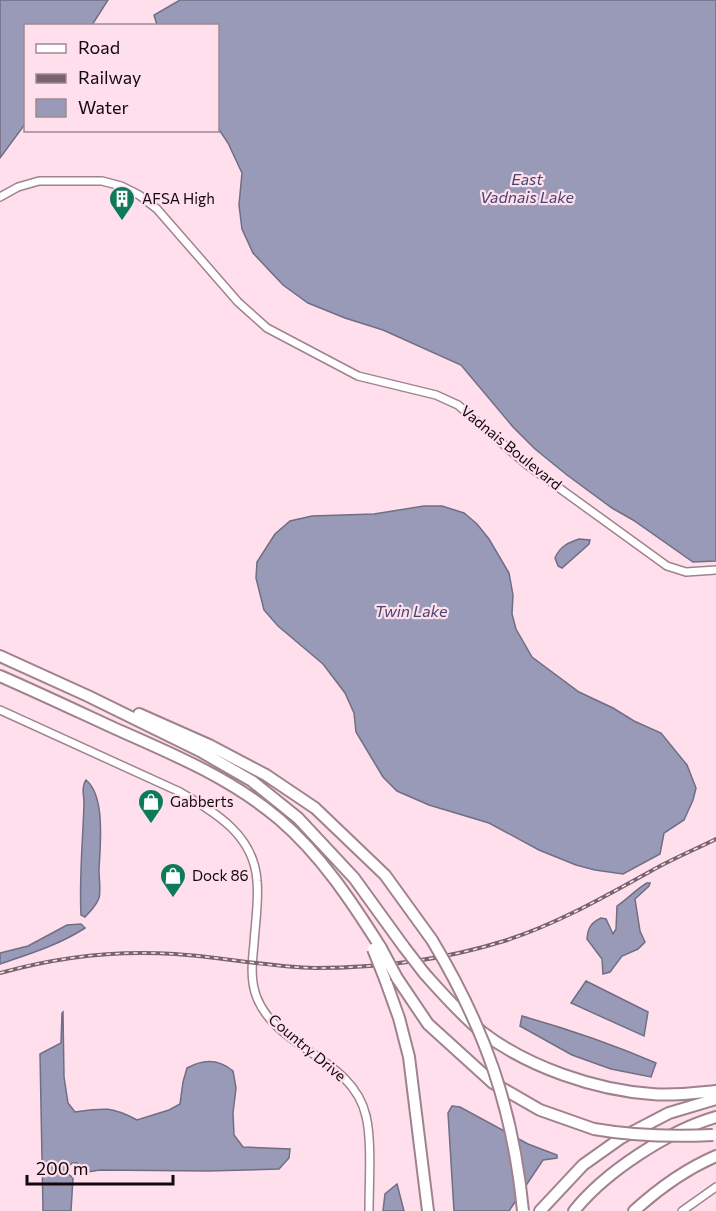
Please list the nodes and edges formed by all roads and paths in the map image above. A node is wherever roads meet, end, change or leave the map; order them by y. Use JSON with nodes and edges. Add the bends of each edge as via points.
{"nodes":[{"id":1,"x":0,"y":197,"type":"edge"},
{"id":2,"x":716,"y":570,"type":"edge"},
{"id":3,"x":0,"y":656,"type":"edge"},
{"id":4,"x":0,"y":676,"type":"edge"},
{"id":5,"x":88,"y":696,"type":"junction"},
{"id":6,"x":0,"y":710,"type":"edge"},
{"id":7,"x":377,"y":948,"type":"junction"},
{"id":8,"x":716,"y":1091,"type":"edge"},
{"id":9,"x":716,"y":1099,"type":"edge"},
{"id":10,"x":716,"y":1117,"type":"edge"},
{"id":11,"x":715,"y":1135,"type":"edge"},
{"id":12,"x":716,"y":1156,"type":"edge"},
{"id":13,"x":716,"y":1186,"type":"edge"},
{"id":14,"x":369,"y":1211,"type":"edge"},
{"id":15,"x":428,"y":1211,"type":"edge"},
{"id":16,"x":523,"y":1211,"type":"edge"},
{"id":17,"x":540,"y":1211,"type":"edge"},
{"id":18,"x":574,"y":1211,"type":"edge"},
{"id":19,"x":634,"y":1211,"type":"edge"},
{"id":20,"x":682,"y":1211,"type":"edge"}],
"edges":[{"from":1,"to":2,"type":"street","name":"Vadnais Boulevard","via":[[39,181],[102,182],[131,190],[157,209],[238,302],[267,328],[358,376],[436,395],[458,405],[526,464],[662,563],[686,572]]},
{"from":3,"to":5,"type":"highway"},
{"from":4,"to":7,"type":"highway","via":[[174,754],[237,788],[280,820],[330,873],[355,907]]},
{"from":5,"to":8,"type":"highway","bridge":true,"via":[[201,751],[252,781],[297,818],[354,878],[424,974],[483,1032],[528,1060],[572,1078],[619,1090],[654,1094]]},
{"from":5,"to":16,"type":"highway","bridge":true,"via":[[209,745],[266,775],[315,808],[385,875],[432,940],[466,1000],[494,1067],[512,1135]]},
{"from":6,"to":14,"type":"street","name":"Country Drive","via":[[180,792],[241,836],[249,848],[257,881],[252,979],[257,999],[275,1025],[342,1076],[362,1104],[368,1132]]},
{"from":7,"to":11,"type":"highway","bridge":true,"via":[[428,1024],[493,1083],[540,1110],[594,1129],[633,1136]]},
{"from":7,"to":15,"type":"highway","bridge":true,"via":[[408,1057]]},
{"from":9,"to":17,"type":"highway","via":[[669,1113],[621,1138],[583,1165]]},
{"from":10,"to":18,"type":"highway","via":[[683,1129],[626,1164]]},
{"from":12,"to":19,"type":"highway","via":[[654,1193]]},
{"from":13,"to":20,"type":"street"}]}
